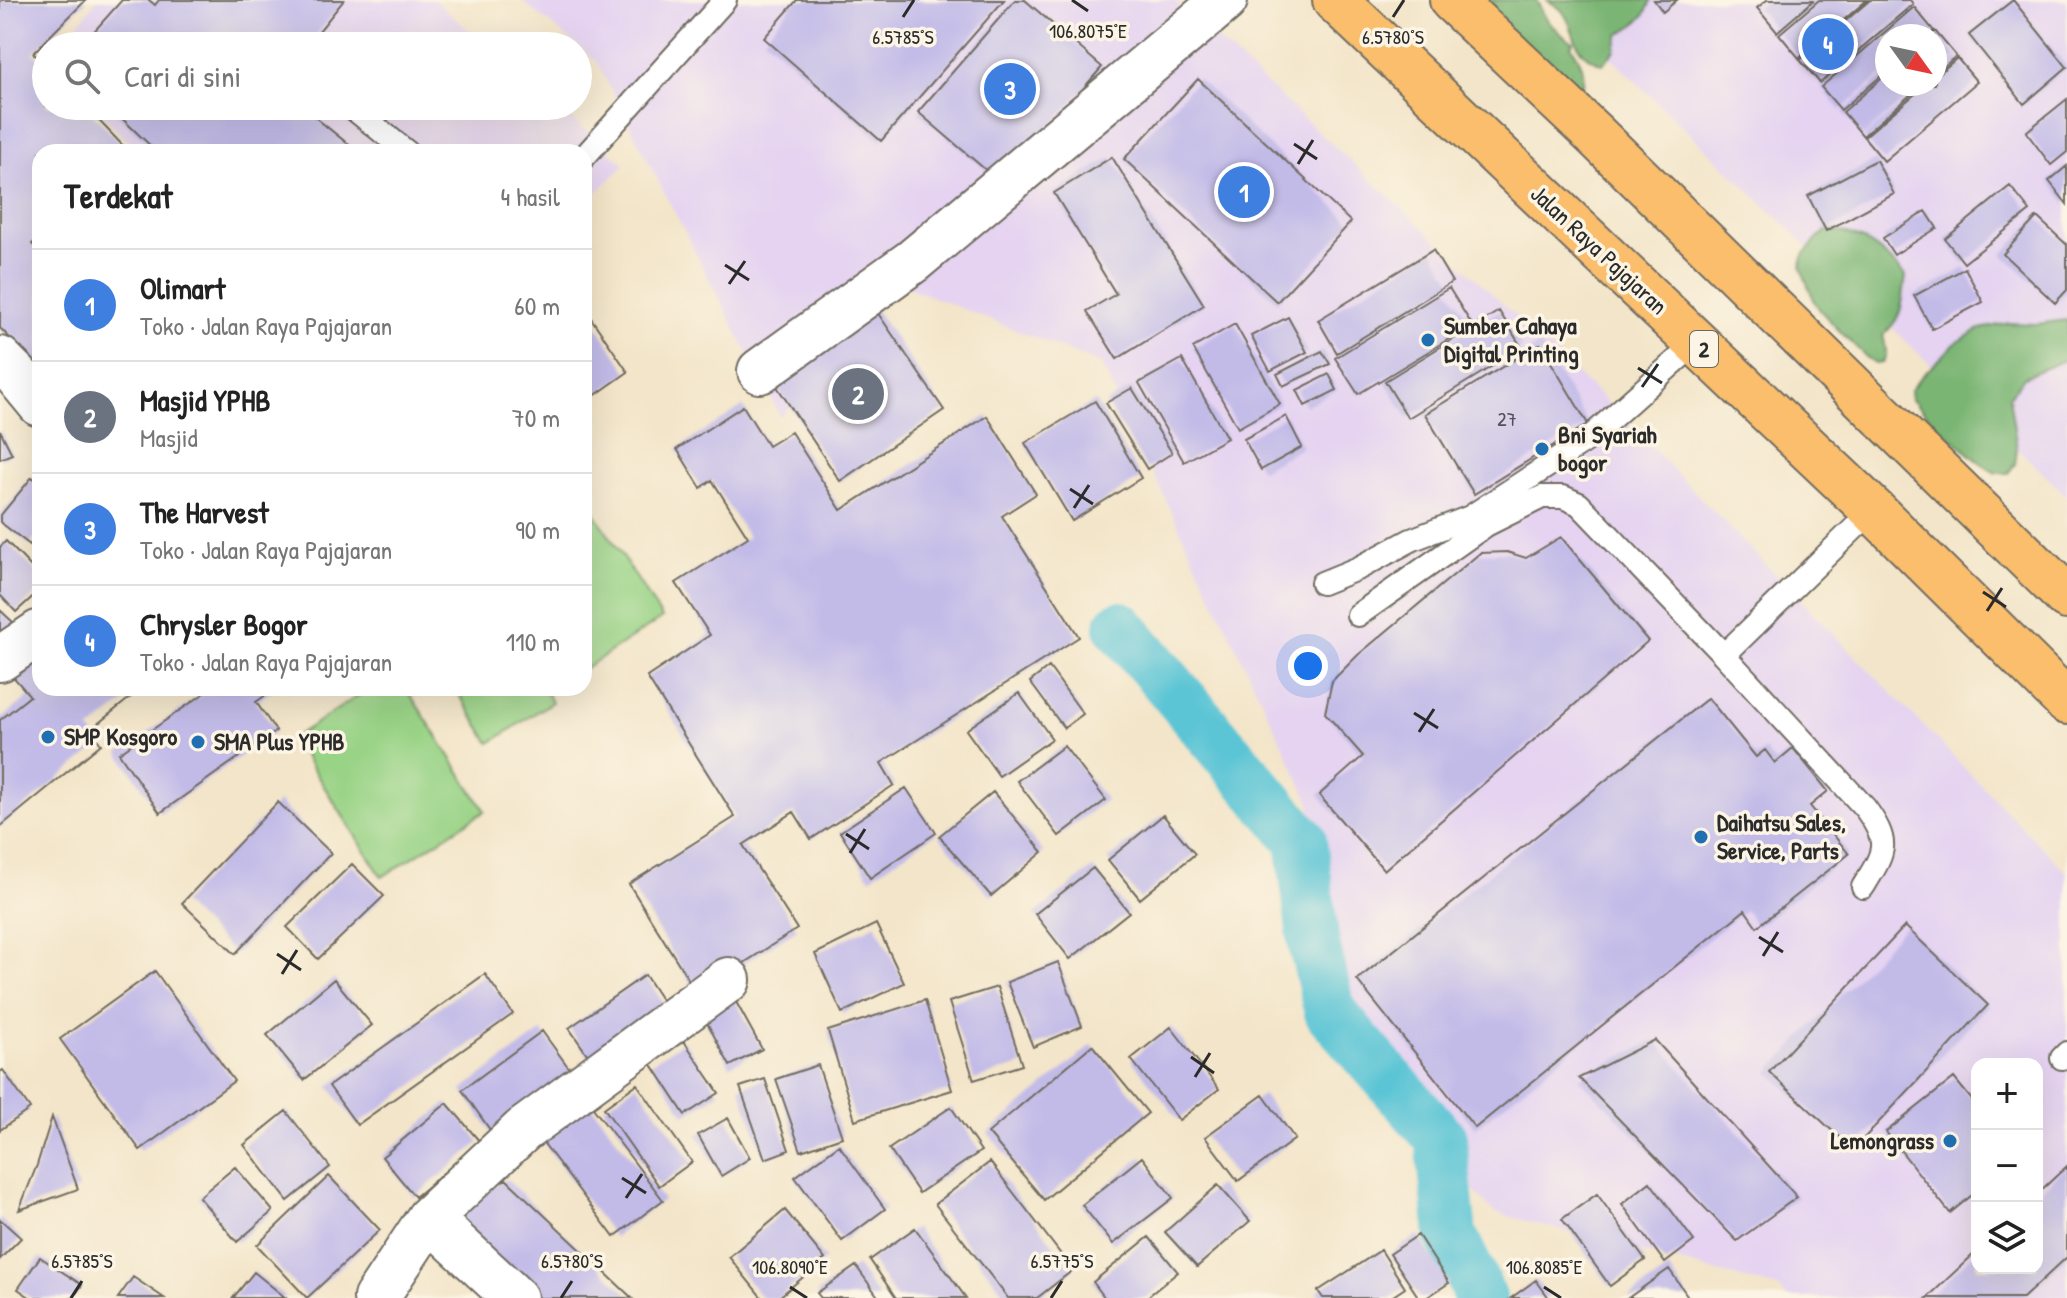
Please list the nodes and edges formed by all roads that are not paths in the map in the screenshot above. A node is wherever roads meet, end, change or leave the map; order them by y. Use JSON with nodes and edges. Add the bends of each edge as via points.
{"nodes":[{"id":1,"x":725,"y":0,"type":"edge"},
{"id":2,"x":1225,"y":0,"type":"edge"},
{"id":3,"x":1335,"y":0,"type":"edge"},
{"id":4,"x":1452,"y":0,"type":"edge"},
{"id":5,"x":367,"y":120,"type":"edge"},
{"id":6,"x":397,"y":144,"type":"edge"},
{"id":7,"x":592,"y":148,"type":"edge"},
{"id":8,"x":1697,"y":342,"type":"junction"},
{"id":9,"x":0,"y":359,"type":"edge"},
{"id":10,"x":760,"y":371,"type":"dead end"},
{"id":11,"x":32,"y":394,"type":"edge"},
{"id":12,"x":1873,"y":510,"type":"junction"},
{"id":13,"x":1322,"y":583,"type":"dead end"},
{"id":14,"x":2067,"y":597,"type":"edge"},
{"id":15,"x":1358,"y":615,"type":"dead end"},
{"id":16,"x":32,"y":637,"type":"edge"},
{"id":17,"x":1724,"y":655,"type":"junction"},
{"id":18,"x":0,"y":659,"type":"edge"},
{"id":19,"x":2067,"y":702,"type":"edge"},
{"id":20,"x":1863,"y":887,"type":"dead end"},
{"id":21,"x":728,"y":980,"type":"dead end"},
{"id":22,"x":429,"y":1218,"type":"junction"},
{"id":23,"x":376,"y":1298,"type":"edge"},
{"id":24,"x":515,"y":1298,"type":"edge"}],
"edges":[{"from":1,"to":7,"type":"lane"},
{"from":2,"to":10,"type":"street","via":[[913,261]]},
{"from":3,"to":8,"type":"highway","name":"Jalan Raya Pajajaran","number":"2"},
{"from":4,"to":14,"type":"highway"},
{"from":5,"to":6,"type":"lane"},
{"from":8,"to":12,"type":"highway","name":"Jalan Raya Pajajaran","number":"2"},
{"from":8,"to":13,"type":"lane","via":[[1587,440],[1470,517]]},
{"from":9,"to":11,"type":"street"},
{"from":12,"to":17,"type":"lane"},
{"from":12,"to":19,"type":"highway","name":"Jalan Raya Pajajaran","number":"2"},
{"from":15,"to":17,"type":"lane","via":[[1486,525],[1542,497],[1563,497],[1579,504]]},
{"from":16,"to":18,"type":"street"},
{"from":17,"to":20,"type":"lane","via":[[1879,827],[1879,861]]},
{"from":21,"to":22,"type":"street","via":[[523,1130]]},
{"from":22,"to":23,"type":"street"},
{"from":22,"to":24,"type":"street"}]}
